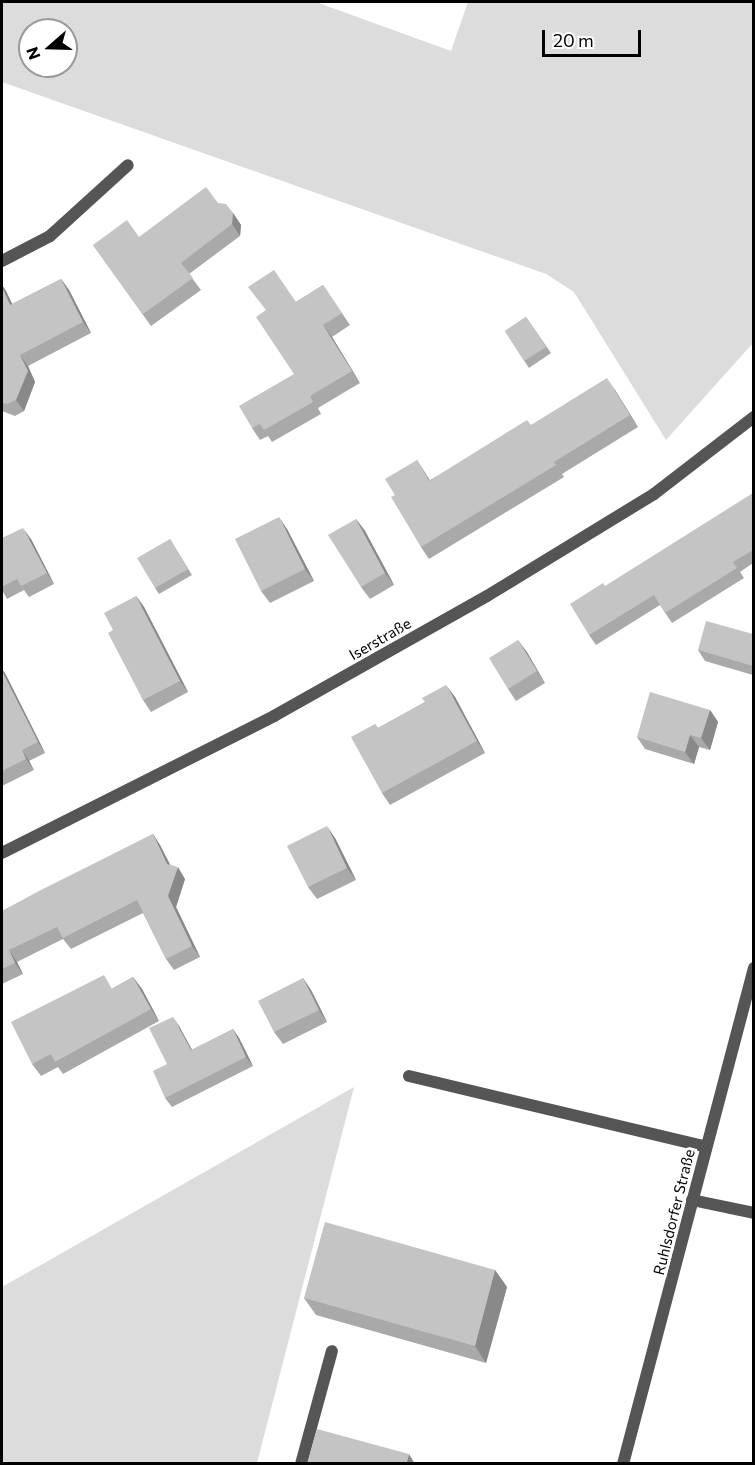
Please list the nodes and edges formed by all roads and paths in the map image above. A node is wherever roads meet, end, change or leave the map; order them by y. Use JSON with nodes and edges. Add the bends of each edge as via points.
{"nodes":[{"id":1,"x":128,"y":165,"type":"dead end"},
{"id":2,"x":2,"y":261,"type":"edge"},
{"id":3,"x":753,"y":417,"type":"edge"},
{"id":4,"x":2,"y":853,"type":"edge"},
{"id":5,"x":753,"y":968,"type":"edge"},
{"id":6,"x":409,"y":1076,"type":"dead end"},
{"id":7,"x":706,"y":1147,"type":"junction"},
{"id":8,"x":692,"y":1200,"type":"junction"},
{"id":9,"x":753,"y":1213,"type":"edge"},
{"id":10,"x":332,"y":1351,"type":"dead end"},
{"id":11,"x":301,"y":1464,"type":"edge"},
{"id":12,"x":623,"y":1464,"type":"edge"}],
"edges":[{"from":1,"to":2,"type":"street","via":[[50,236]]},
{"from":3,"to":4,"type":"street","name":"Iserstraße","via":[[654,494],[487,596],[274,716]]},
{"from":5,"to":7,"type":"street","name":"Ruhlsdorfer Straße"},
{"from":6,"to":7,"type":"street"},
{"from":7,"to":8,"type":"street","name":"Ruhlsdorfer Straße"},
{"from":8,"to":9,"type":"street"},
{"from":8,"to":12,"type":"street","name":"Ruhlsdorfer Straße"},
{"from":10,"to":11,"type":"street"}]}
